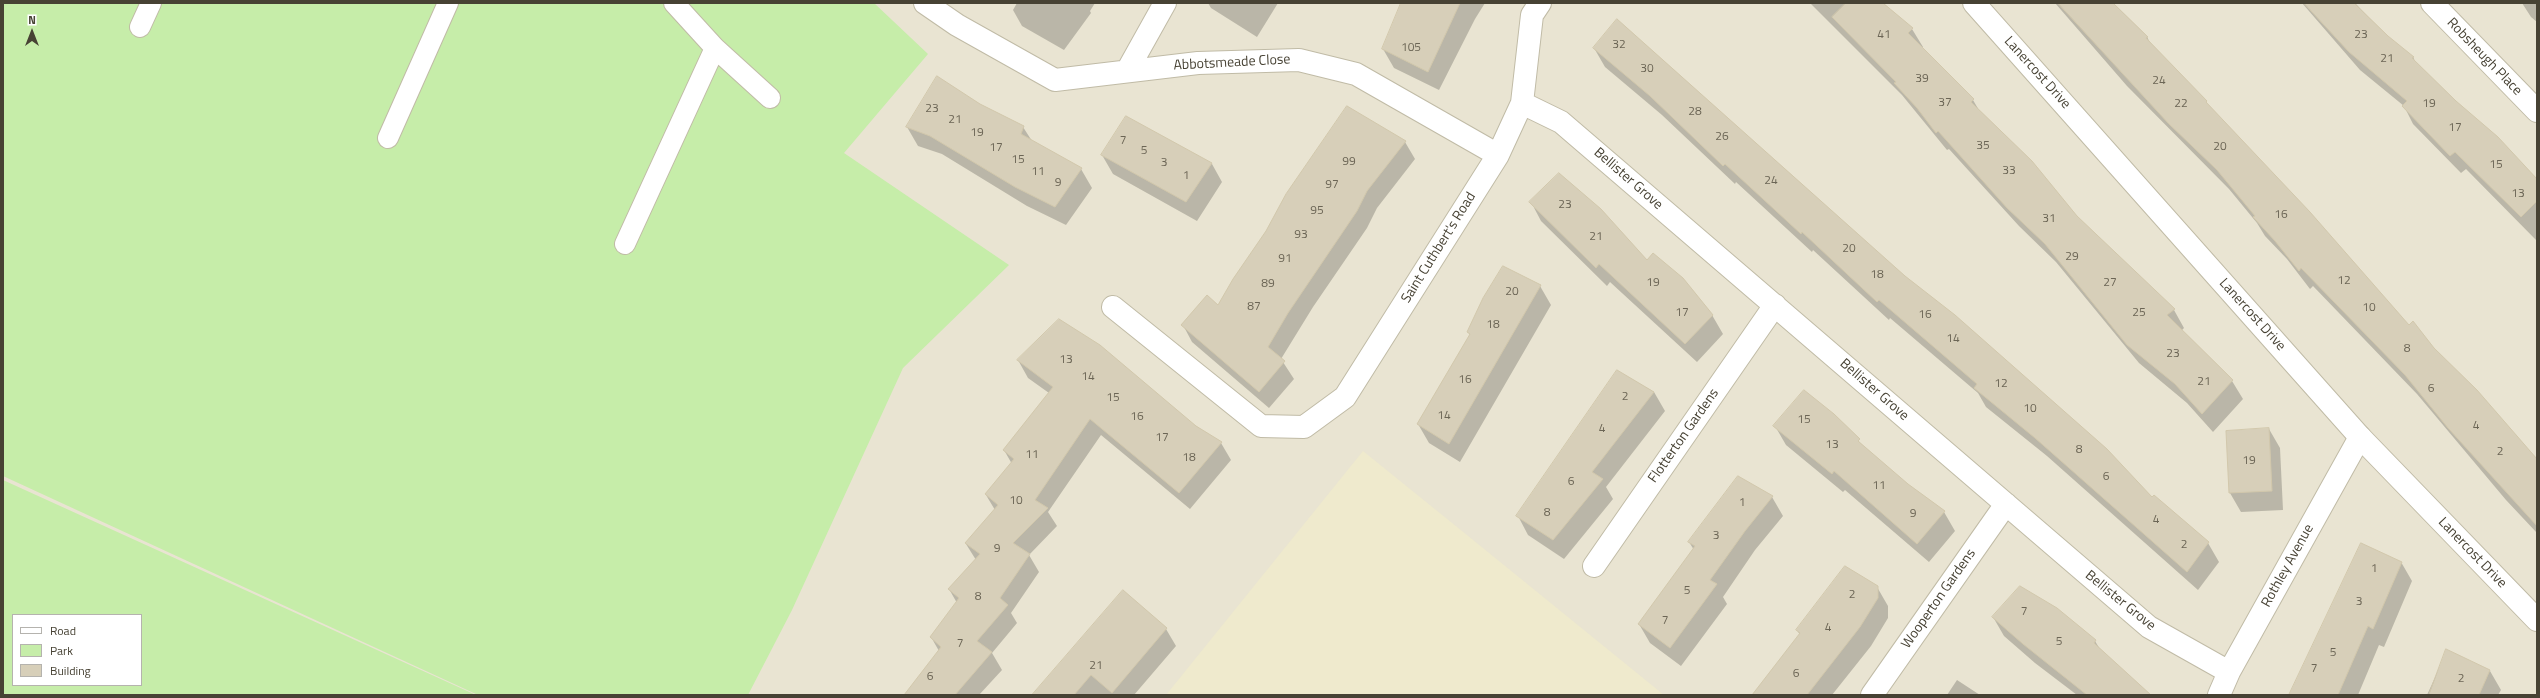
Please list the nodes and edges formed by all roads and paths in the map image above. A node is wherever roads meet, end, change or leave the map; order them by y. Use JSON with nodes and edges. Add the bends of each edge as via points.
{"nodes":[{"id":1,"x":151,"y":3,"type":"edge"},
{"id":2,"x":448,"y":3,"type":"edge"},
{"id":3,"x":674,"y":3,"type":"edge"},
{"id":4,"x":925,"y":3,"type":"edge"},
{"id":5,"x":1165,"y":3,"type":"edge"},
{"id":6,"x":1540,"y":3,"type":"edge"},
{"id":7,"x":1974,"y":3,"type":"edge"},
{"id":8,"x":2432,"y":3,"type":"edge"},
{"id":9,"x":140,"y":27,"type":"dead end"},
{"id":10,"x":715,"y":48,"type":"junction"},
{"id":11,"x":1126,"y":71,"type":"junction"},
{"id":12,"x":770,"y":98,"type":"dead end"},
{"id":13,"x":1522,"y":103,"type":"junction"},
{"id":14,"x":2537,"y":111,"type":"edge"},
{"id":15,"x":388,"y":138,"type":"dead end"},
{"id":16,"x":1498,"y":155,"type":"junction"},
{"id":17,"x":625,"y":244,"type":"dead end"},
{"id":18,"x":1775,"y":305,"type":"junction"},
{"id":19,"x":1113,"y":307,"type":"dead end"},
{"id":20,"x":2360,"y":437,"type":"junction"},
{"id":21,"x":2006,"y":504,"type":"junction"},
{"id":22,"x":1594,"y":566,"type":"dead end"},
{"id":23,"x":2537,"y":620,"type":"edge"},
{"id":24,"x":2229,"y":672,"type":"junction"},
{"id":25,"x":1872,"y":695,"type":"edge"},
{"id":26,"x":2219,"y":695,"type":"edge"}],
"edges":[{"from":1,"to":9,"type":"lane"},
{"from":2,"to":15,"type":"lane"},
{"from":3,"to":10,"type":"lane"},
{"from":4,"to":11,"type":"street","name":"Abbotsmeade Close","via":[[957,25],[1055,80]]},
{"from":5,"to":11,"type":"street"},
{"from":6,"to":13,"type":"street","name":"Saint Cuthbert's Road","via":[[1532,15]]},
{"from":7,"to":20,"type":"street","name":"Lanercost Drive"},
{"from":8,"to":14,"type":"street","name":"Robsheugh Place"},
{"from":10,"to":12,"type":"lane"},
{"from":10,"to":17,"type":"lane"},
{"from":11,"to":16,"type":"street","name":"Abbotsmeade Close","via":[[1198,63],[1299,60],[1356,74]]},
{"from":13,"to":16,"type":"street","name":"Saint Cuthbert's Road"},
{"from":13,"to":18,"type":"street","name":"Bellister Grove","via":[[1561,122]]},
{"from":16,"to":19,"type":"street","name":"Saint Cuthbert's Road","via":[[1345,397],[1304,427],[1261,426]]},
{"from":18,"to":21,"type":"street","name":"Bellister Grove"},
{"from":18,"to":22,"type":"street","name":"Flotterton Gardens"},
{"from":20,"to":23,"type":"street","name":"Lanercost Drive"},
{"from":20,"to":24,"type":"street","name":"Rothley Avenue"},
{"from":21,"to":24,"type":"street","name":"Bellister Grove","via":[[2148,627]]},
{"from":21,"to":25,"type":"street","name":"Wooperton Gardens"},
{"from":24,"to":26,"type":"street","name":"Rothley Avenue"}]}
